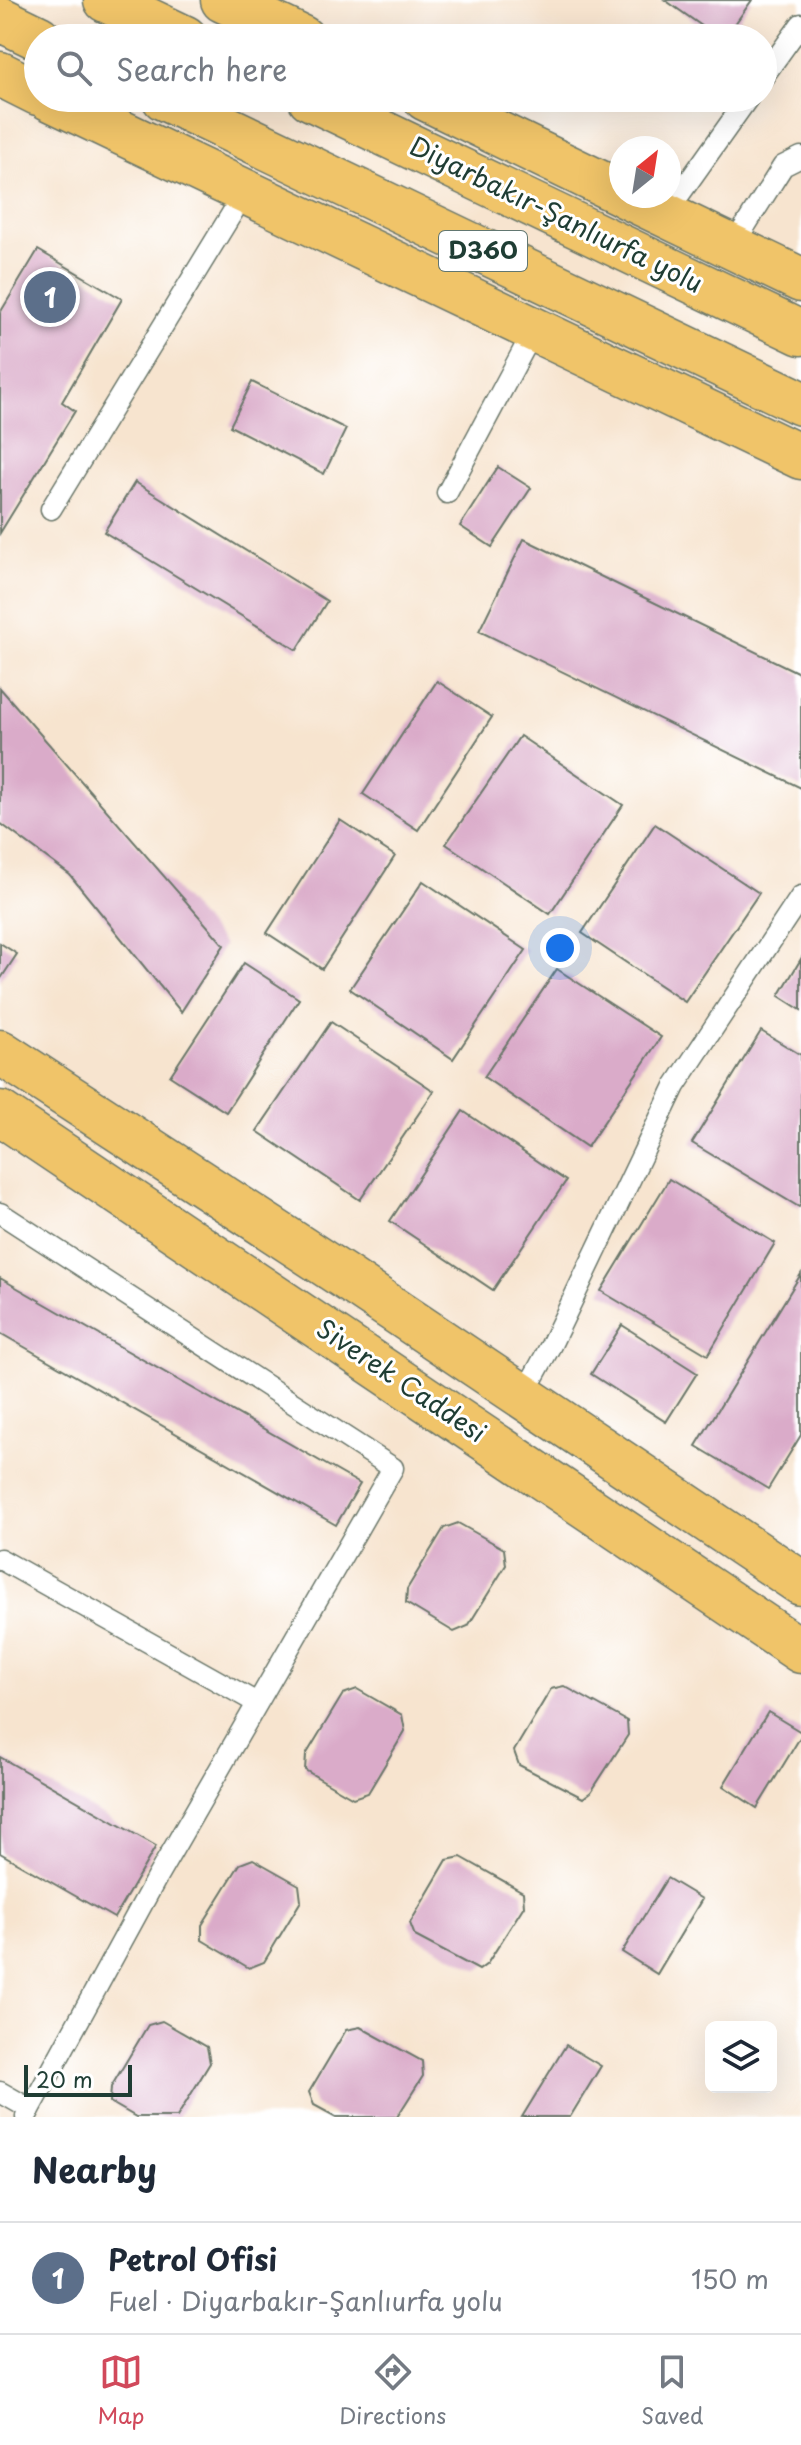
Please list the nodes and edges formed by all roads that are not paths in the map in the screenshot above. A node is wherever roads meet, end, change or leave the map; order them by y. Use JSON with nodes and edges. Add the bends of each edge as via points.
{"nodes":[{"id":1,"x":106,"y":0,"type":"edge"},
{"id":2,"x":223,"y":0,"type":"edge"},
{"id":3,"x":0,"y":19,"type":"edge"},
{"id":4,"x":156,"y":24,"type":"edge"},
{"id":5,"x":273,"y":24,"type":"edge"},
{"id":6,"x":801,"y":24,"type":"edge"},
{"id":7,"x":24,"y":31,"type":"edge"},
{"id":8,"x":777,"y":57,"type":"edge"},
{"id":9,"x":0,"y":74,"type":"edge"},
{"id":10,"x":24,"y":86,"type":"edge"},
{"id":11,"x":78,"y":112,"type":"edge"},
{"id":12,"x":193,"y":112,"type":"edge"},
{"id":13,"x":339,"y":112,"type":"edge"},
{"id":14,"x":454,"y":112,"type":"edge"},
{"id":15,"x":738,"y":112,"type":"edge"},
{"id":16,"x":801,"y":157,"type":"edge"},
{"id":17,"x":609,"y":188,"type":"edge"},
{"id":18,"x":245,"y":192,"type":"junction"},
{"id":19,"x":651,"y":208,"type":"edge"},
{"id":20,"x":665,"y":215,"type":"junction"},
{"id":21,"x":732,"y":247,"type":"junction"},
{"id":22,"x":801,"y":280,"type":"edge"},
{"id":23,"x":534,"y":330,"type":"junction"},
{"id":24,"x":801,"y":333,"type":"edge"},
{"id":25,"x":801,"y":403,"type":"edge"},
{"id":26,"x":801,"y":457,"type":"edge"},
{"id":27,"x":447,"y":493,"type":"dead end"},
{"id":28,"x":51,"y":509,"type":"dead end"},
{"id":29,"x":801,"y":896,"type":"edge"},
{"id":30,"x":0,"y":1052,"type":"edge"},
{"id":31,"x":0,"y":1113,"type":"edge"},
{"id":32,"x":0,"y":1213,"type":"edge"},
{"id":33,"x":523,"y":1396,"type":"junction"},
{"id":34,"x":0,"y":1559,"type":"edge"},
{"id":35,"x":801,"y":1583,"type":"edge"},
{"id":36,"x":801,"y":1651,"type":"edge"},
{"id":37,"x":257,"y":1703,"type":"junction"},
{"id":38,"x":0,"y":2092,"type":"edge"},
{"id":39,"x":28,"y":2113,"type":"edge"}],
"edges":[{"from":1,"to":4,"type":"main road"},
{"from":2,"to":5,"type":"main road"},
{"from":3,"to":7,"type":"main road"},
{"from":6,"to":8,"type":"lane"},
{"from":9,"to":10,"type":"main road"},
{"from":11,"to":18,"type":"main road"},
{"from":12,"to":25,"type":"main road","number":"D360"},
{"from":13,"to":24,"type":"main road","name":"Diyarbakır-Şanlıurfa yolu","number":"D360"},
{"from":14,"to":17,"type":"main road"},
{"from":15,"to":20,"type":"lane"},
{"from":16,"to":21,"type":"lane","via":[[783,166]]},
{"from":18,"to":23,"type":"main road"},
{"from":18,"to":28,"type":"lane"},
{"from":19,"to":20,"type":"main road"},
{"from":20,"to":21,"type":"main road"},
{"from":21,"to":22,"type":"main road"},
{"from":23,"to":26,"type":"main road"},
{"from":23,"to":27,"type":"lane"},
{"from":29,"to":33,"type":"lane","via":[[675,1086]]},
{"from":30,"to":33,"type":"main road","name":"Siverek Caddesi"},
{"from":31,"to":36,"type":"main road","name":"Siverek Caddesi"},
{"from":32,"to":37,"type":"lane","via":[[393,1468]]},
{"from":33,"to":35,"type":"main road","name":"Siverek Caddesi"},
{"from":34,"to":37,"type":"lane"},
{"from":37,"to":39,"type":"lane"},
{"from":38,"to":39,"type":"lane"}]}
